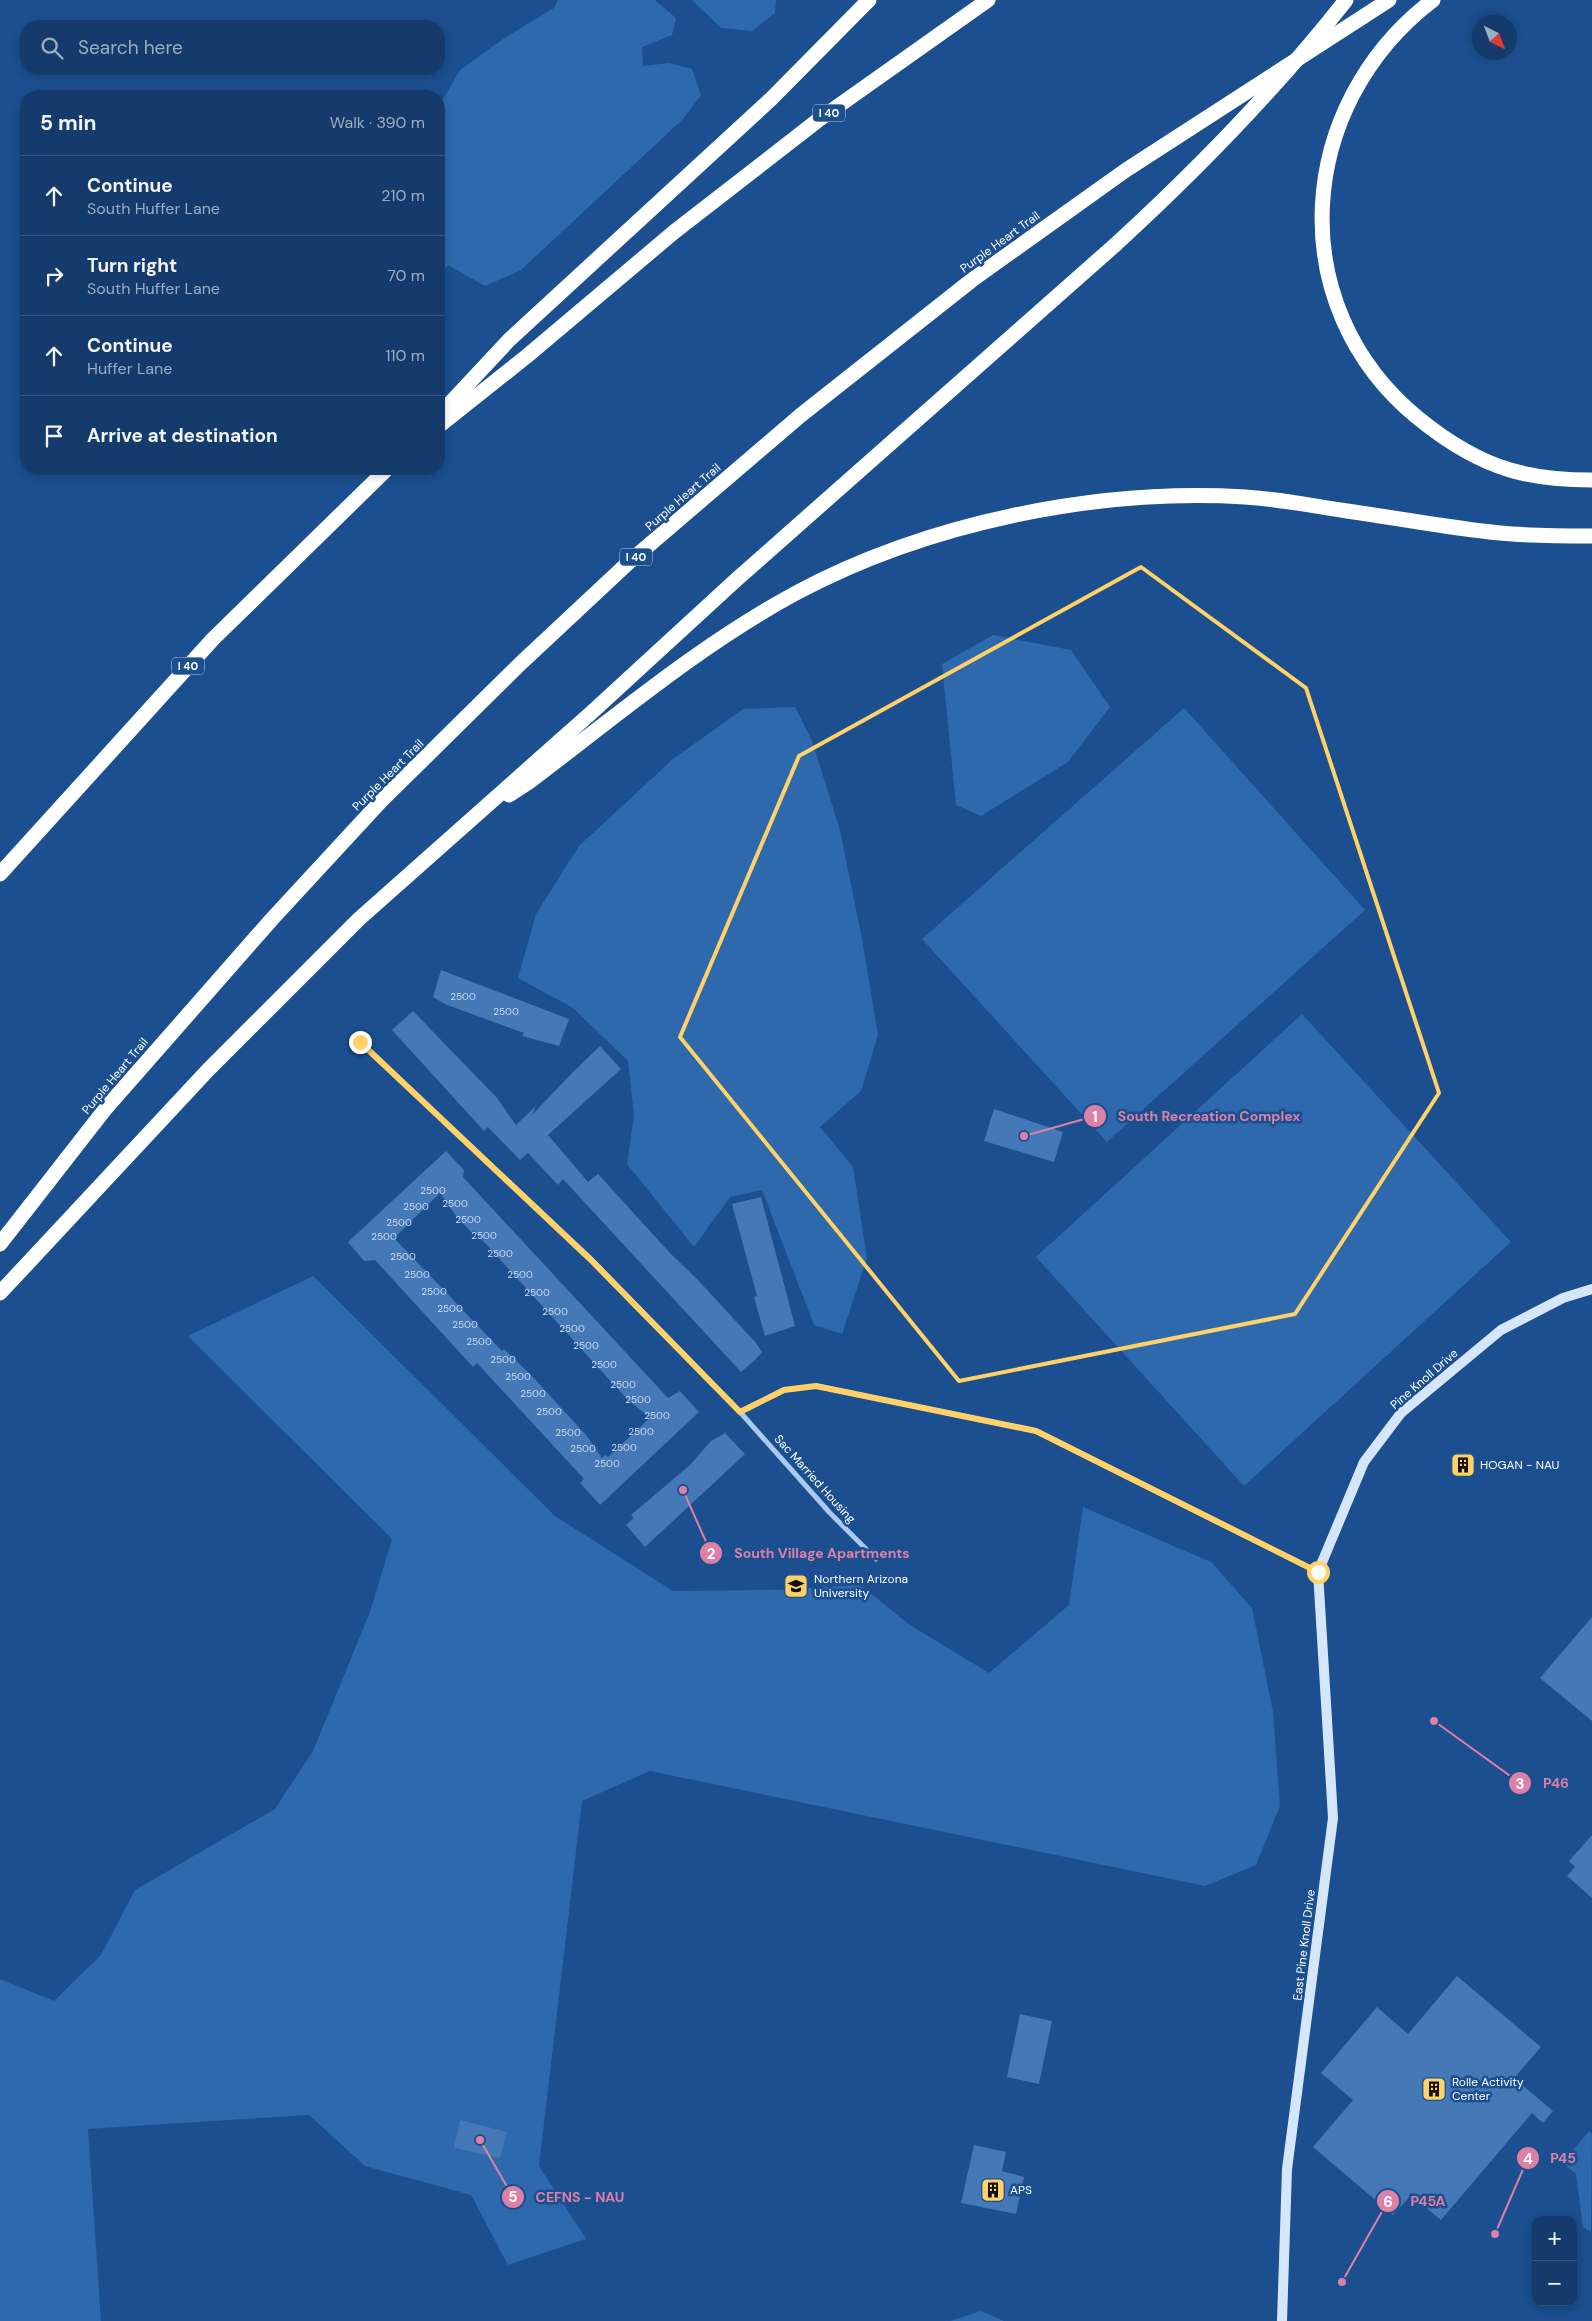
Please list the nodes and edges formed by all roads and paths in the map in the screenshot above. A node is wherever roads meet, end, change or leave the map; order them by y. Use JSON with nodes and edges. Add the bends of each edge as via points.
{"nodes":[{"id":1,"x":869,"y":0,"type":"edge"},
{"id":2,"x":988,"y":0,"type":"edge"},
{"id":3,"x":1346,"y":0,"type":"edge"},
{"id":4,"x":1389,"y":0,"type":"edge"},
{"id":5,"x":1433,"y":0,"type":"edge"},
{"id":6,"x":445,"y":409,"type":"edge"},
{"id":7,"x":445,"y":421,"type":"edge"},
{"id":8,"x":381,"y":475,"type":"edge"},
{"id":9,"x":1592,"y":480,"type":"edge"},
{"id":10,"x":1592,"y":536,"type":"edge"},
{"id":11,"x":467,"y":822,"type":"junction"},
{"id":12,"x":0,"y":874,"type":"edge"},
{"id":13,"x":354,"y":1037,"type":"dead end"},
{"id":14,"x":0,"y":1244,"type":"edge"},
{"id":15,"x":1592,"y":1289,"type":"edge"},
{"id":16,"x":0,"y":1293,"type":"edge"},
{"id":17,"x":740,"y":1412,"type":"junction"},
{"id":18,"x":876,"y":1558,"type":"dead end"},
{"id":19,"x":1318,"y":1572,"type":"junction"},
{"id":20,"x":1282,"y":2321,"type":"edge"}],
"edges":[{"from":1,"to":6,"type":"highway","via":[[772,99],[509,340]]},
{"from":2,"to":7,"type":"highway","number":"I 40","via":[[817,121],[674,232]]},
{"from":3,"to":11,"type":"highway","bridge":true,"via":[[1316,39],[1245,118],[1173,192]]},
{"from":4,"to":14,"type":"highway","name":"Purple Heart Trail","number":"I 40","via":[[1126,170],[972,280],[801,415],[628,563],[395,788],[272,919],[106,1108]]},
{"from":5,"to":9,"type":"highway","via":[[1375,60],[1352,95],[1340,122],[1322,209],[1326,270],[1334,302],[1367,365],[1388,390],[1431,429],[1470,454],[1508,469],[1545,478]]},
{"from":8,"to":12,"type":"highway","number":"I 40","via":[[212,639]]},
{"from":10,"to":11,"type":"highway","via":[[1499,533],[1245,497],[1131,499],[1025,512],[983,522],[900,548],[796,593],[674,672],[529,782]]},
{"from":11,"to":16,"type":"highway","via":[[359,919],[280,997],[122,1160]]},
{"from":13,"to":17,"type":"street","name":"Sac Married Housing","via":[[591,1260]]},
{"from":15,"to":19,"type":"street","name":"Pine Knoll Drive","via":[[1563,1298],[1501,1330],[1401,1413],[1364,1462]]},
{"from":17,"to":18,"type":"street","name":"Sac Married Housing","via":[[830,1513]]},
{"from":17,"to":19,"type":"street","via":[[784,1390],[816,1386],[1036,1431]]},
{"from":19,"to":20,"type":"street","name":"East Pine Knoll Drive","via":[[1333,1818],[1287,2169]]}]}
